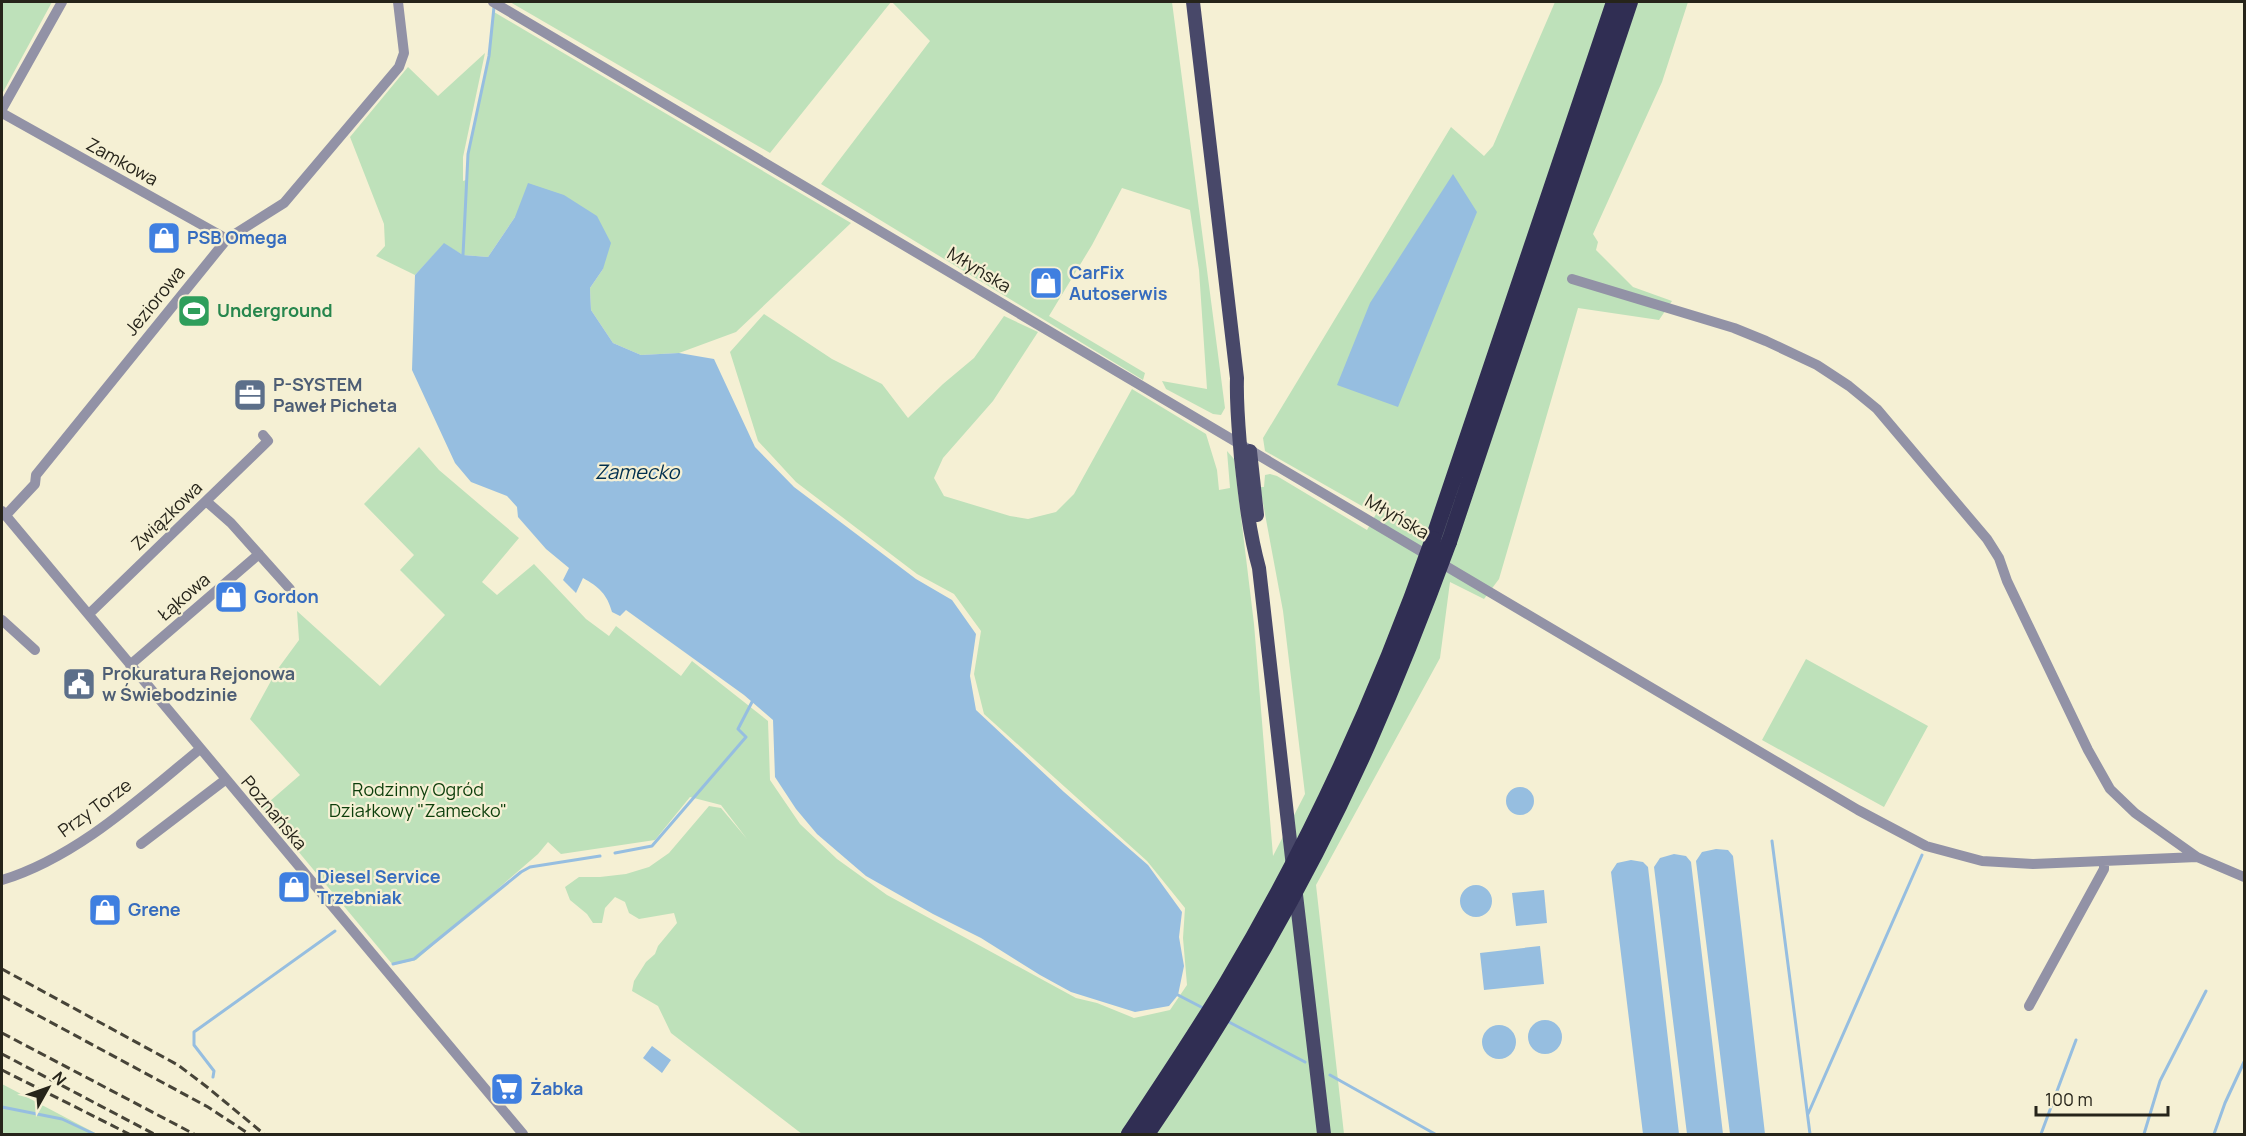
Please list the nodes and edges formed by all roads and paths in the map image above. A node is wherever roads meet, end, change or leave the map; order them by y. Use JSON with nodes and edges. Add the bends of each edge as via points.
{"nodes":[{"id":1,"x":62,"y":2,"type":"edge"},
{"id":2,"x":398,"y":2,"type":"edge"},
{"id":3,"x":493,"y":2,"type":"edge"},
{"id":4,"x":1193,"y":2,"type":"edge"},
{"id":5,"x":1614,"y":2,"type":"edge"},
{"id":6,"x":1630,"y":2,"type":"edge"},
{"id":7,"x":2,"y":111,"type":"edge"},
{"id":8,"x":227,"y":239,"type":"junction"},
{"id":9,"x":1572,"y":279,"type":"dead end"},
{"id":10,"x":265,"y":438,"type":"dead end"},
{"id":11,"x":1245,"y":446,"type":"junction"},
{"id":12,"x":206,"y":501,"type":"junction"},
{"id":13,"x":4,"y":513,"type":"edge"},
{"id":14,"x":1441,"y":541,"type":"junction"},
{"id":15,"x":259,"y":554,"type":"junction"},
{"id":16,"x":290,"y":589,"type":"dead end"},
{"id":17,"x":88,"y":614,"type":"junction"},
{"id":18,"x":2,"y":620,"type":"edge"},
{"id":19,"x":34,"y":650,"type":"dead end"},
{"id":20,"x":130,"y":664,"type":"junction"},
{"id":21,"x":200,"y":749,"type":"junction"},
{"id":22,"x":225,"y":780,"type":"junction"},
{"id":23,"x":141,"y":844,"type":"dead end"},
{"id":24,"x":2197,"y":857,"type":"junction"},
{"id":25,"x":2104,"y":861,"type":"junction"},
{"id":26,"x":2244,"y":877,"type":"edge"},
{"id":27,"x":2,"y":880,"type":"edge"},
{"id":28,"x":2029,"y":1006,"type":"dead end"},
{"id":29,"x":523,"y":1134,"type":"edge"},
{"id":30,"x":1129,"y":1134,"type":"edge"},
{"id":31,"x":1147,"y":1134,"type":"edge"},
{"id":32,"x":1324,"y":1134,"type":"edge"}],
"edges":[{"from":1,"to":7,"type":"street"},
{"from":2,"to":8,"type":"street","name":"Jeziorowa","via":[[404,52],[399,68],[284,203]]},
{"from":3,"to":11,"type":"street","name":"Młyńska"},
{"from":4,"to":11,"type":"main road","via":[[1236,405]]},
{"from":5,"to":14,"type":"highway"},
{"from":6,"to":14,"type":"highway"},
{"from":7,"to":8,"type":"street","name":"Zamkowa"},
{"from":8,"to":13,"type":"street","name":"Jeziorowa","via":[[36,475],[35,484]]},
{"from":9,"to":24,"type":"street","via":[[1766,340],[1817,365],[1876,409],[1993,549],[2110,789],[2135,813]]},
{"from":10,"to":12,"type":"street","name":"Związkowa"},
{"from":11,"to":25,"type":"street","name":"Młyńska","via":[[1858,810],[1926,846],[1965,858],[2002,863]]},
{"from":11,"to":32,"type":"main road","via":[[1251,539],[1259,568]]},
{"from":12,"to":15,"type":"street"},
{"from":12,"to":17,"type":"street","name":"Związkowa"},
{"from":13,"to":17,"type":"street","name":"Poznańska"},
{"from":14,"to":30,"type":"highway","bridge":true,"via":[[1304,840],[1227,981]]},
{"from":14,"to":31,"type":"highway","bridge":true,"via":[[1368,744],[1317,850],[1241,988]]},
{"from":15,"to":16,"type":"street"},
{"from":15,"to":20,"type":"street","name":"Łąkowa"},
{"from":17,"to":20,"type":"street","name":"Poznańska"},
{"from":18,"to":19,"type":"street"},
{"from":20,"to":21,"type":"street","name":"Poznańska"},
{"from":21,"to":22,"type":"street","name":"Poznańska"},
{"from":21,"to":27,"type":"street","name":"Przy Torze","via":[[92,833],[23,874]]},
{"from":22,"to":23,"type":"street"},
{"from":22,"to":29,"type":"street","name":"Poznańska"},
{"from":24,"to":25,"type":"street","name":"Młyńska"},
{"from":24,"to":26,"type":"street"},
{"from":25,"to":28,"type":"street","via":[[2104,869]]}]}
